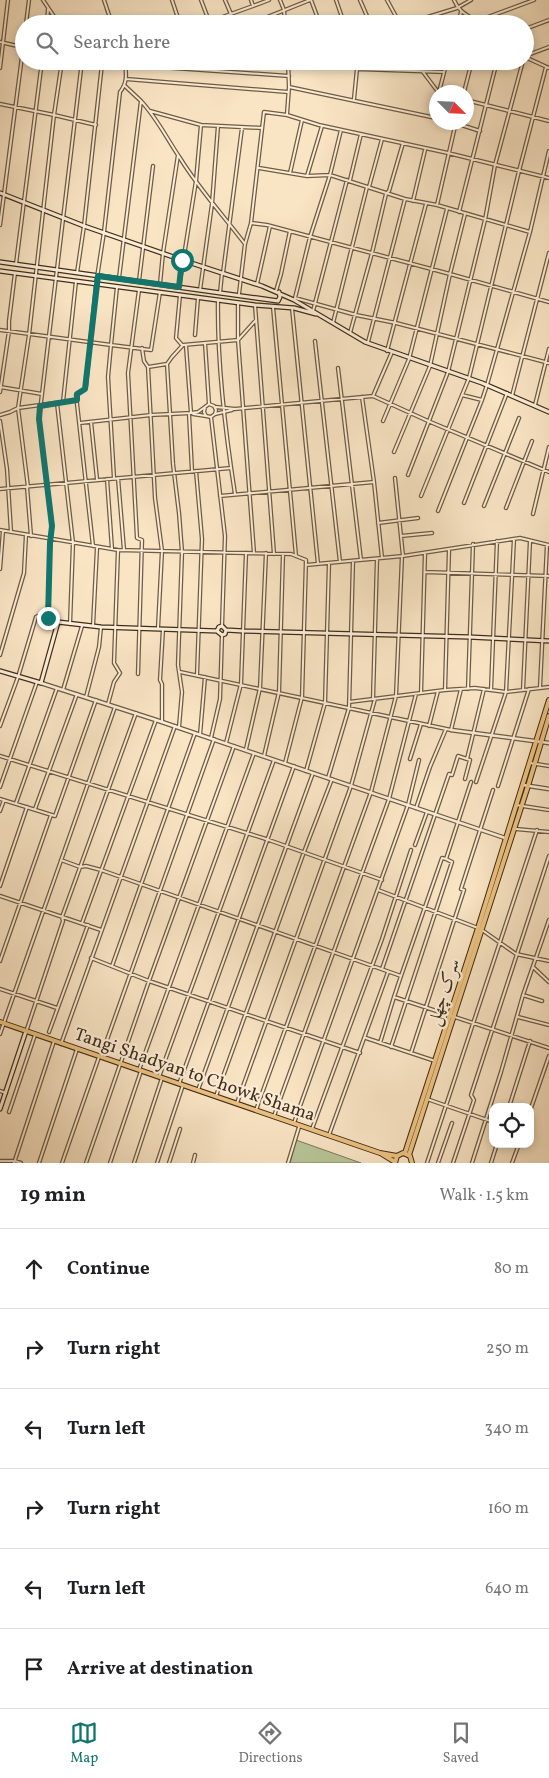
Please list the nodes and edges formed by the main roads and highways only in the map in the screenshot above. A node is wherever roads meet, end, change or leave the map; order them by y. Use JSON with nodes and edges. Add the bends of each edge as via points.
{"nodes":[{"id":1,"x":2,"y":194,"type":"edge"},
{"id":2,"x":0,"y":262,"type":"edge"},
{"id":3,"x":0,"y":271,"type":"edge"},
{"id":4,"x":277,"y":292,"type":"junction"},
{"id":5,"x":320,"y":315,"type":"junction"},
{"id":6,"x":549,"y":412,"type":"edge"},
{"id":7,"x":226,"y":630,"type":"junction"},
{"id":8,"x":217,"y":631,"type":"junction"},
{"id":9,"x":549,"y":641,"type":"edge"},
{"id":10,"x":0,"y":671,"type":"edge"},
{"id":11,"x":549,"y":700,"type":"edge"},
{"id":12,"x":547,"y":718,"type":"edge"},
{"id":13,"x":525,"y":786,"type":"junction"},
{"id":14,"x":480,"y":928,"type":"junction"},
{"id":15,"x":451,"y":1017,"type":"junction"},
{"id":16,"x":2,"y":1023,"type":"edge"},
{"id":17,"x":26,"y":1031,"type":"junction"},
{"id":18,"x":425,"y":1098,"type":"junction"},
{"id":19,"x":0,"y":1110,"type":"edge"},
{"id":20,"x":380,"y":1153,"type":"junction"},
{"id":21,"x":407,"y":1154,"type":"junction"},
{"id":22,"x":396,"y":1156,"type":"junction"},
{"id":23,"x":395,"y":1162,"type":"edge"},
{"id":24,"x":412,"y":1163,"type":"edge"}],
"edges":[{"from":1,"to":4,"type":"main road","via":[[64,219]]},
{"from":2,"to":4,"type":"main road","via":[[238,296],[278,300]]},
{"from":3,"to":5,"type":"main road","via":[[256,306],[292,308]]},
{"from":4,"to":5,"type":"main road"},
{"from":5,"to":6,"type":"main road","via":[[368,343],[469,378]]},
{"from":7,"to":8,"type":"main road","via":[[222,626]]},
{"from":7,"to":8,"type":"main road","via":[[222,635]]},
{"from":7,"to":9,"type":"main road"},
{"from":8,"to":10,"type":"main road","via":[[82,626],[58,622],[39,683]]},
{"from":11,"to":12,"type":"main road"},
{"from":12,"to":13,"type":"main road"},
{"from":13,"to":14,"type":"main road","name":"سرک چهل","via":[[508,828]]},
{"from":13,"to":14,"type":"main road","via":[[522,806]]},
{"from":14,"to":15,"type":"main road","name":"سرک چهل"},
{"from":15,"to":18,"type":"main road"},
{"from":15,"to":18,"type":"main road","name":"سرک چهل"},
{"from":16,"to":17,"type":"main road","name":"Tangi Shadyan to Chowk Shama"},
{"from":17,"to":19,"type":"main road"},
{"from":17,"to":20,"type":"main road","name":"Tangi Shadyan to Chowk Shama"},
{"from":18,"to":21,"type":"main road"},
{"from":20,"to":22,"type":"main road"},
{"from":20,"to":23,"type":"main road"},
{"from":21,"to":22,"type":"main road"},
{"from":21,"to":24,"type":"main road"},
{"from":22,"to":23,"type":"main road"}]}
